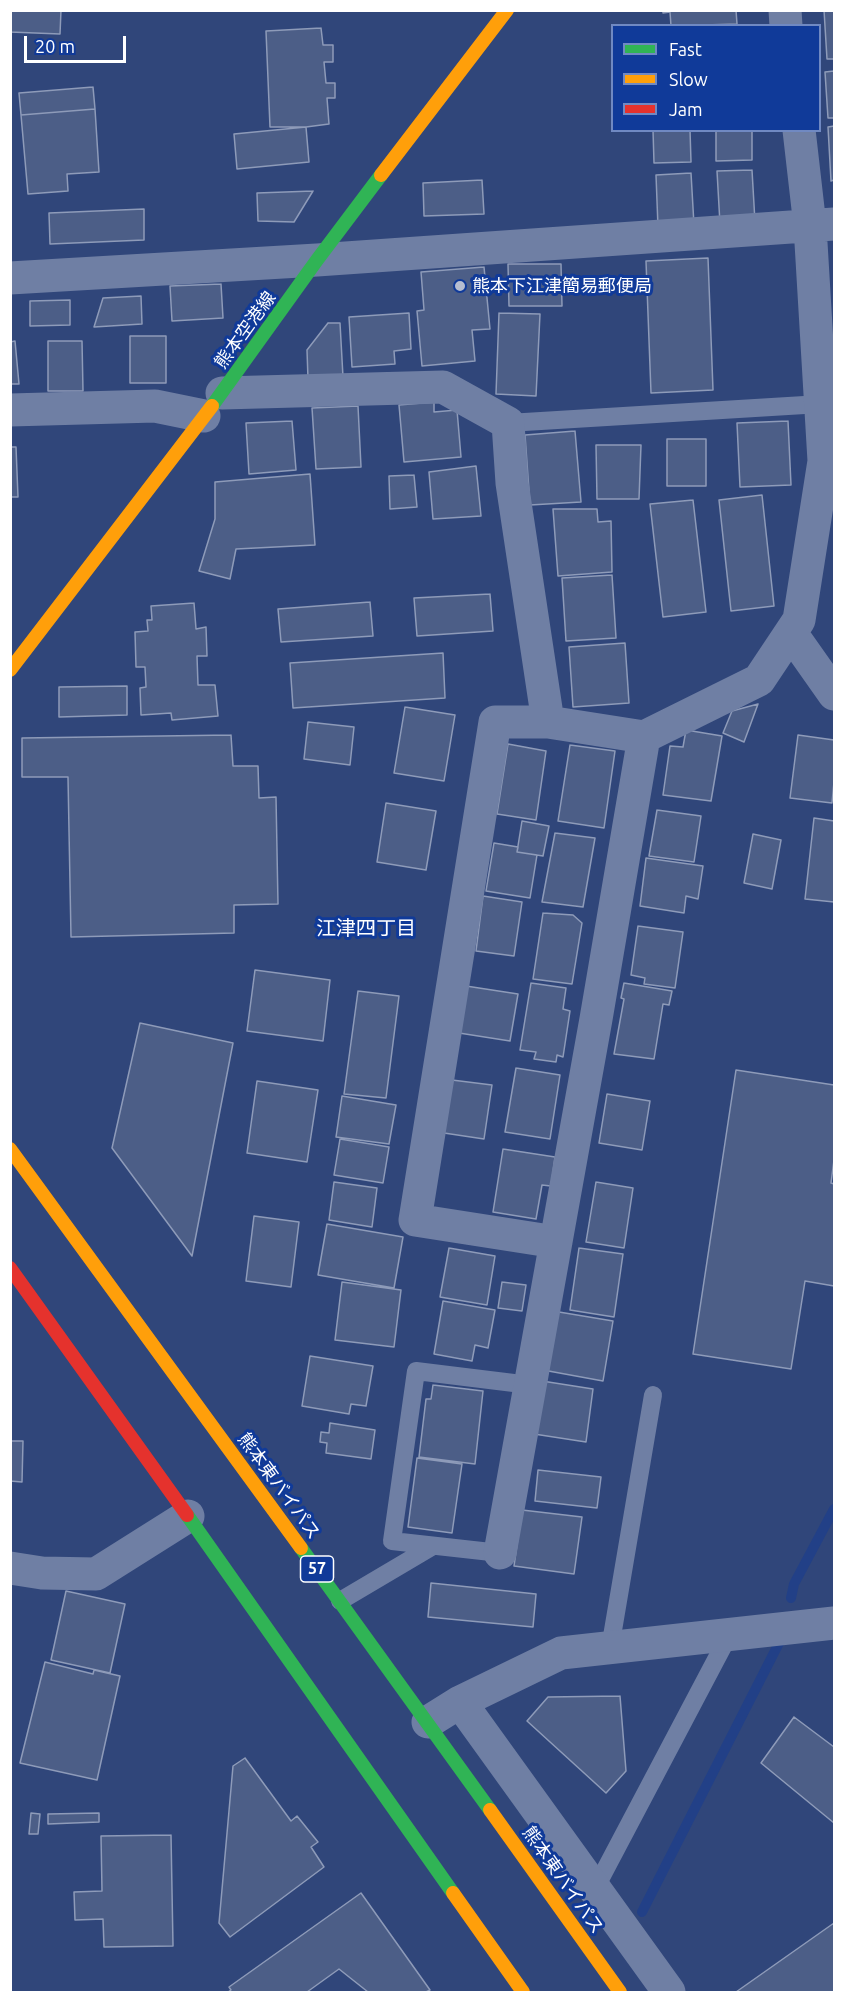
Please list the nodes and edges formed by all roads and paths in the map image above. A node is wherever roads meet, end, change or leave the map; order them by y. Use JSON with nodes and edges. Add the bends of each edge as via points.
{"nodes":[{"id":1,"x":507,"y":10,"type":"edge"},
{"id":2,"x":799,"y":132,"type":"edge"},
{"id":3,"x":822,"y":225,"type":"edge"},
{"id":4,"x":317,"y":260,"type":"junction"},
{"id":5,"x":10,"y":279,"type":"edge"},
{"id":6,"x":213,"y":404,"type":"junction"},
{"id":7,"x":821,"y":404,"type":"junction"},
{"id":8,"x":10,"y":410,"type":"edge"},
{"id":9,"x":508,"y":423,"type":"junction"},
{"id":10,"x":791,"y":633,"type":"junction"},
{"id":11,"x":10,"y":670,"type":"edge"},
{"id":12,"x":834,"y":694,"type":"edge"},
{"id":13,"x":548,"y":722,"type":"junction"},
{"id":14,"x":644,"y":737,"type":"junction"},
{"id":15,"x":10,"y":1149,"type":"edge"},
{"id":16,"x":556,"y":1242,"type":"junction"},
{"id":17,"x":10,"y":1268,"type":"edge"},
{"id":18,"x":530,"y":1385,"type":"junction"},
{"id":19,"x":653,"y":1395,"type":"dead end"},
{"id":20,"x":188,"y":1516,"type":"junction"},
{"id":21,"x":432,"y":1546,"type":"junction"},
{"id":22,"x":500,"y":1553,"type":"joint"},
{"id":23,"x":10,"y":1568,"type":"edge"},
{"id":24,"x":340,"y":1600,"type":"junction"},
{"id":25,"x":834,"y":1623,"type":"edge"},
{"id":26,"x":729,"y":1635,"type":"junction"},
{"id":27,"x":610,"y":1648,"type":"junction"},
{"id":28,"x":460,"y":1702,"type":"junction"},
{"id":29,"x":428,"y":1722,"type":"junction"},
{"id":30,"x":595,"y":1889,"type":"junction"},
{"id":31,"x":523,"y":1992,"type":"edge"},
{"id":32,"x":620,"y":1992,"type":"edge"},
{"id":33,"x":669,"y":1992,"type":"edge"}],
"edges":[{"from":1,"to":4,"type":"main road","name":"熊本空港線"},
{"from":2,"to":3,"type":"street"},
{"from":3,"to":4,"type":"street"},
{"from":3,"to":7,"type":"street"},
{"from":4,"to":5,"type":"street"},
{"from":4,"to":6,"type":"main road","name":"熊本空港線"},
{"from":6,"to":8,"type":"street"},
{"from":6,"to":9,"type":"street","via":[[443,387]]},
{"from":6,"to":11,"type":"main road","name":"熊本空港線"},
{"from":7,"to":9,"type":"lane"},
{"from":7,"to":10,"type":"street","via":[[824,461],[799,620]]},
{"from":9,"to":13,"type":"street","via":[[512,483]]},
{"from":10,"to":12,"type":"street"},
{"from":10,"to":14,"type":"street","via":[[759,680]]},
{"from":13,"to":14,"type":"street"},
{"from":13,"to":16,"type":"street","via":[[495,722],[415,1220]]},
{"from":14,"to":16,"type":"street"},
{"from":15,"to":24,"type":"main road","name":"熊本東バイパス","number":"57"},
{"from":16,"to":18,"type":"street"},
{"from":17,"to":20,"type":"main road"},
{"from":18,"to":21,"type":"lane","via":[[416,1371],[392,1541]]},
{"from":18,"to":22,"type":"street"},
{"from":19,"to":27,"type":"lane"},
{"from":20,"to":23,"type":"street","via":[[96,1574]]},
{"from":20,"to":31,"type":"main road"},
{"from":21,"to":22,"type":"lane"},
{"from":21,"to":24,"type":"lane"},
{"from":24,"to":29,"type":"main road","name":"熊本東バイパス","number":"57"},
{"from":25,"to":26,"type":"street"},
{"from":26,"to":27,"type":"street"},
{"from":26,"to":30,"type":"lane"},
{"from":27,"to":28,"type":"street","via":[[561,1653]]},
{"from":28,"to":29,"type":"street"},
{"from":28,"to":30,"type":"street"},
{"from":29,"to":32,"type":"main road","name":"熊本東バイパス","number":"57"},
{"from":30,"to":33,"type":"street"}]}
